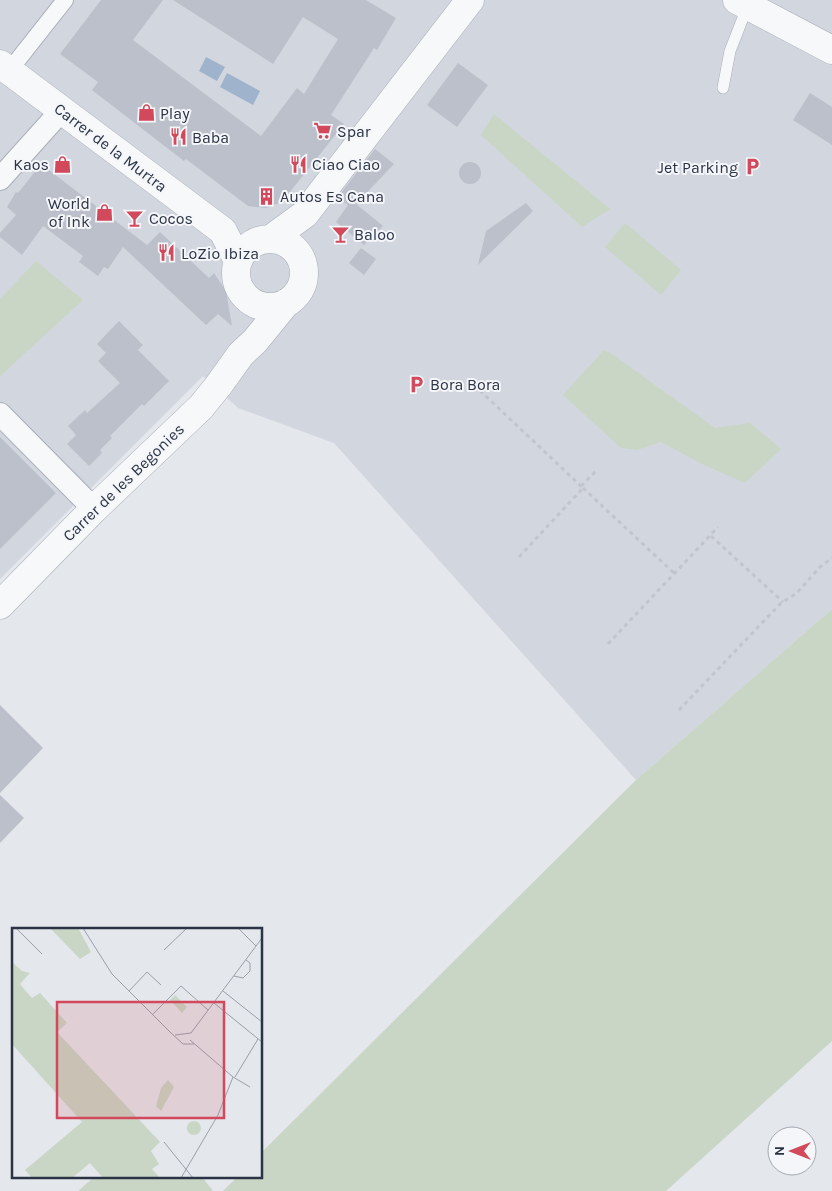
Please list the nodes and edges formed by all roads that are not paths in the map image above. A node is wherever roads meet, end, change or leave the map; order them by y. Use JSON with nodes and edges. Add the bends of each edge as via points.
{"nodes":[{"id":1,"x":65,"y":0,"type":"edge"},
{"id":2,"x":470,"y":0,"type":"edge"},
{"id":3,"x":742,"y":3,"type":"edge"},
{"id":4,"x":832,"y":50,"type":"edge"},
{"id":5,"x":5,"y":67,"type":"edge"},
{"id":6,"x":723,"y":88,"type":"dead end"},
{"id":7,"x":62,"y":110,"type":"junction"},
{"id":8,"x":0,"y":179,"type":"edge"},
{"id":9,"x":305,"y":214,"type":"junction"},
{"id":10,"x":223,"y":231,"type":"junction"},
{"id":11,"x":269,"y":238,"type":"junction"},
{"id":12,"x":299,"y":254,"type":"junction"},
{"id":13,"x":238,"y":261,"type":"junction"},
{"id":14,"x":246,"y":296,"type":"junction"},
{"id":15,"x":286,"y":303,"type":"junction"},
{"id":16,"x":241,"y":354,"type":"junction"},
{"id":17,"x":0,"y":414,"type":"edge"},
{"id":18,"x":94,"y":509,"type":"junction"},
{"id":19,"x":0,"y":605,"type":"edge"}],
"edges":[{"from":1,"to":5,"type":"street"},
{"from":2,"to":9,"type":"street"},
{"from":3,"to":4,"type":"street"},
{"from":3,"to":6,"type":"lane"},
{"from":5,"to":7,"type":"street","name":"Carrer de la Murtra"},
{"from":7,"to":8,"type":"street"},
{"from":7,"to":10,"type":"street","name":"Carrer de la Murtra"},
{"from":9,"to":11,"type":"street"},
{"from":9,"to":12,"type":"street"},
{"from":10,"to":11,"type":"street","name":"Carrer de la Murtra"},
{"from":10,"to":13,"type":"street","name":"Carrer de la Murtra"},
{"from":11,"to":12,"type":"street","via":[[287,243]]},
{"from":11,"to":13,"type":"street","via":[[247,247]]},
{"from":12,"to":15,"type":"street","via":[[304,268],[303,284]]},
{"from":13,"to":14,"type":"street","via":[[236,277]]},
{"from":14,"to":15,"type":"street","via":[[264,306]]},
{"from":14,"to":16,"type":"street"},
{"from":15,"to":16,"type":"street","name":"Carrer de les Begonies"},
{"from":16,"to":18,"type":"street","name":"Carrer de les Begonies","via":[[201,407]]},
{"from":17,"to":18,"type":"street"},
{"from":18,"to":19,"type":"street","name":"Carrer de les Begonies"}]}
